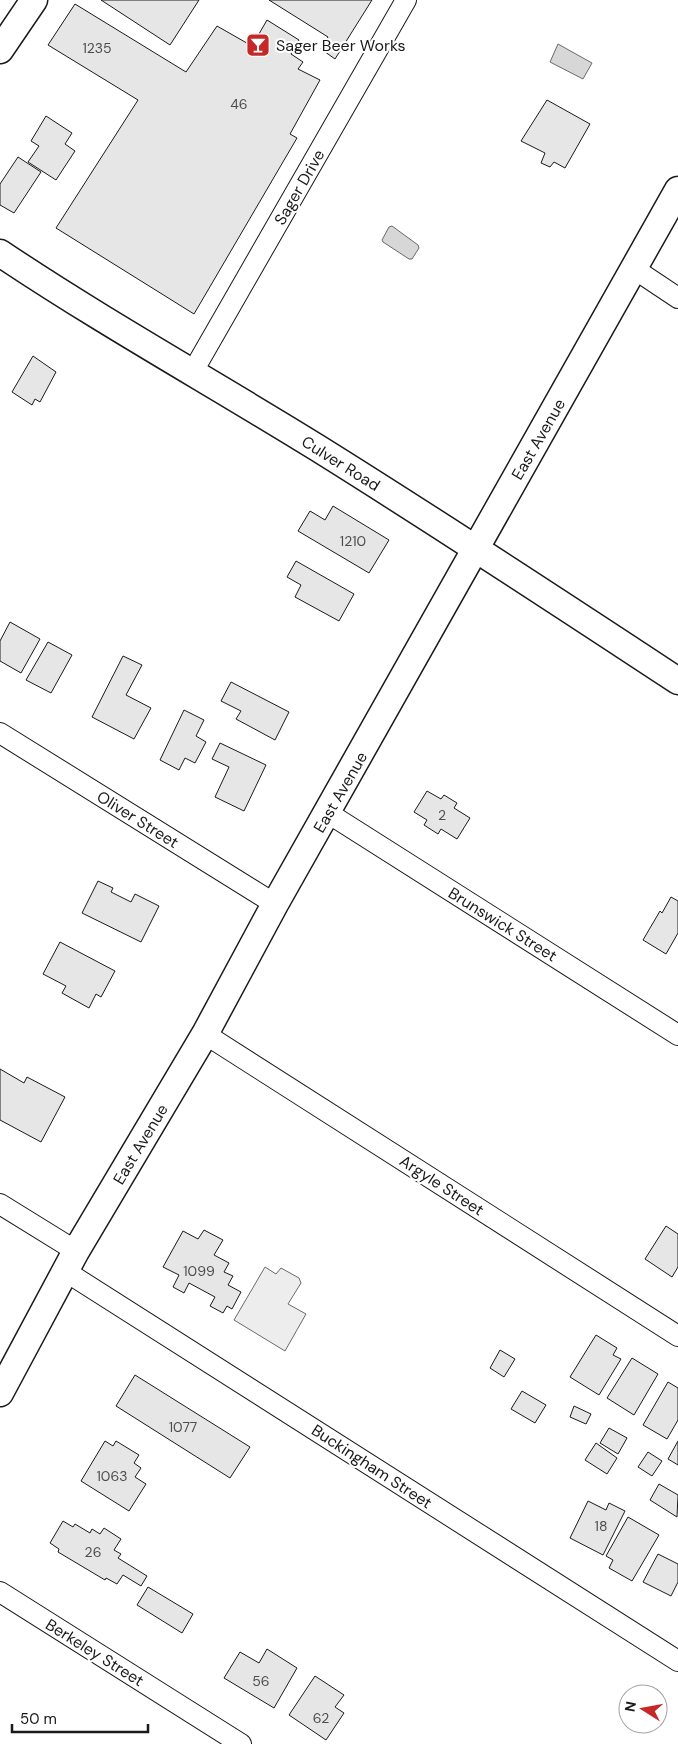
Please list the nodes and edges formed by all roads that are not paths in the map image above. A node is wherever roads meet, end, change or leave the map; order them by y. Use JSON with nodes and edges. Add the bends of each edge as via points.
{"nodes":[{"id":1,"x":34,"y":0,"type":"edge"},
{"id":2,"x":406,"y":0,"type":"edge"},
{"id":3,"x":0,"y":50,"type":"edge"},
{"id":4,"x":678,"y":190,"type":"edge"},
{"id":5,"x":0,"y":253,"type":"edge"},
{"id":6,"x":633,"y":268,"type":"junction"},
{"id":7,"x":678,"y":298,"type":"edge"},
{"id":8,"x":192,"y":373,"type":"junction"},
{"id":9,"x":476,"y":549,"type":"junction"},
{"id":10,"x":678,"y":681,"type":"edge"},
{"id":11,"x":0,"y":733,"type":"edge"},
{"id":12,"x":328,"y":813,"type":"junction"},
{"id":13,"x":275,"y":904,"type":"junction"},
{"id":14,"x":205,"y":1034,"type":"junction"},
{"id":15,"x":678,"y":1035,"type":"edge"},
{"id":16,"x":0,"y":1204,"type":"edge"},
{"id":17,"x":71,"y":1261,"type":"junction"},
{"id":18,"x":678,"y":1336,"type":"edge"},
{"id":19,"x":0,"y":1393,"type":"edge"},
{"id":20,"x":0,"y":1592,"type":"edge"},
{"id":21,"x":678,"y":1661,"type":"edge"},
{"id":22,"x":241,"y":1744,"type":"edge"}],
"edges":[{"from":1,"to":3,"type":"main road"},
{"from":2,"to":8,"type":"street","name":"Sager Drive"},
{"from":4,"to":6,"type":"main road","name":"East Avenue"},
{"from":5,"to":8,"type":"main road","name":"Culver Road","via":[[62,295]]},
{"from":6,"to":7,"type":"street"},
{"from":6,"to":9,"type":"main road","name":"East Avenue"},
{"from":8,"to":9,"type":"main road","name":"Culver Road"},
{"from":9,"to":10,"type":"main road","name":"Culver Road"},
{"from":9,"to":12,"type":"main road","name":"East Avenue"},
{"from":11,"to":13,"type":"street","name":"Oliver Street"},
{"from":12,"to":13,"type":"main road","name":"East Avenue"},
{"from":12,"to":15,"type":"street","name":"Brunswick Street"},
{"from":13,"to":14,"type":"main road","name":"East Avenue"},
{"from":14,"to":17,"type":"main road","name":"East Avenue"},
{"from":14,"to":18,"type":"street","name":"Argyle Street"},
{"from":16,"to":17,"type":"street","name":"Buckingham Street"},
{"from":17,"to":19,"type":"main road","name":"East Avenue"},
{"from":17,"to":21,"type":"street","name":"Buckingham Street"},
{"from":20,"to":22,"type":"street","name":"Berkeley Street"}]}
